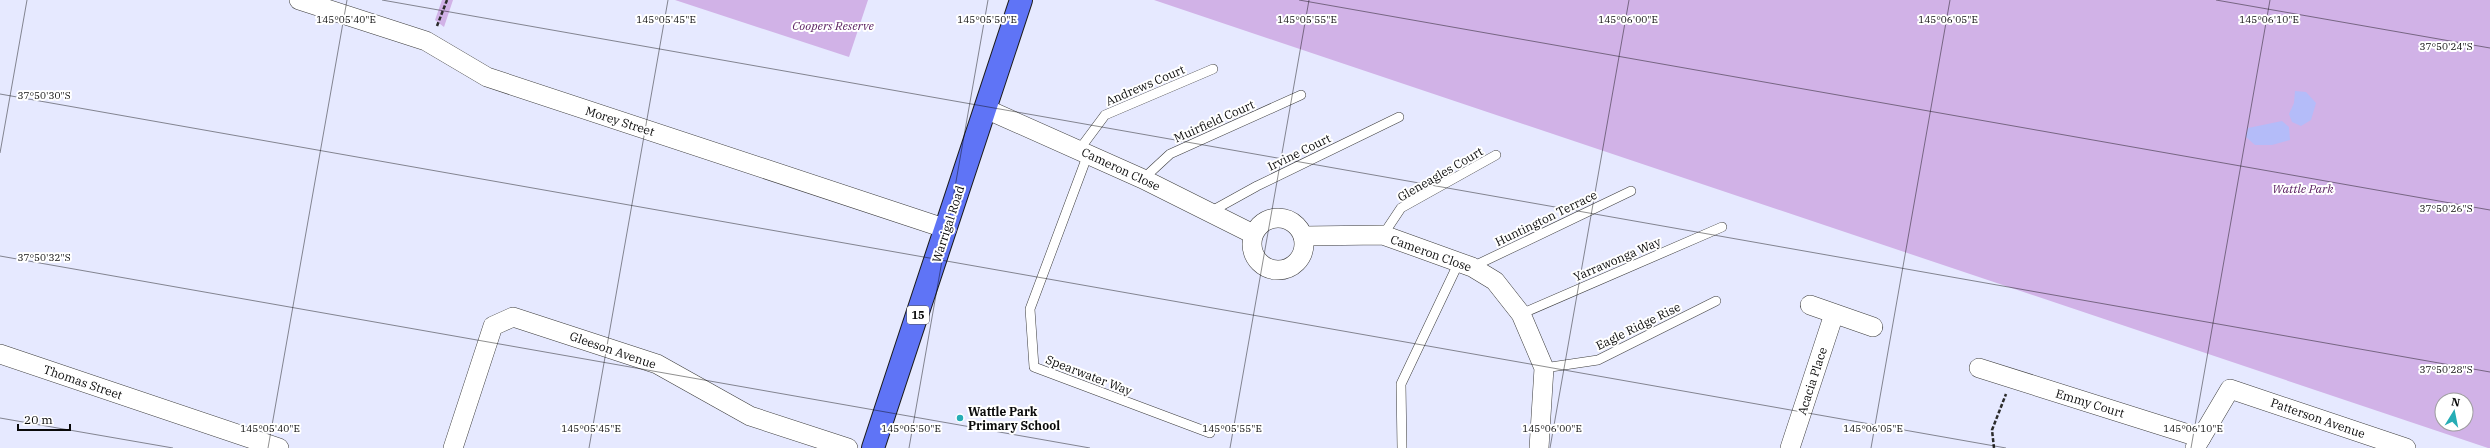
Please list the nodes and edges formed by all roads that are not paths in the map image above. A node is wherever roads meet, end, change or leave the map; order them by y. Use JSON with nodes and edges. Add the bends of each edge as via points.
{"nodes":[{"id":1,"x":298,"y":0,"type":"edge"},
{"id":2,"x":1021,"y":0,"type":"edge"},
{"id":3,"x":1213,"y":69,"type":"dead end"},
{"id":4,"x":1301,"y":95,"type":"dead end"},
{"id":5,"x":986,"y":109,"type":"junction"},
{"id":6,"x":1399,"y":117,"type":"dead end"},
{"id":7,"x":1083,"y":152,"type":"junction"},
{"id":8,"x":1496,"y":155,"type":"dead end"},
{"id":9,"x":1143,"y":179,"type":"junction"},
{"id":10,"x":1630,"y":191,"type":"dead end"},
{"id":11,"x":1210,"y":212,"type":"junction"},
{"id":12,"x":1722,"y":227,"type":"dead end"},
{"id":13,"x":947,"y":229,"type":"junction"},
{"id":14,"x":1253,"y":234,"type":"junction"},
{"id":15,"x":1383,"y":235,"type":"junction"},
{"id":16,"x":1303,"y":236,"type":"junction"},
{"id":17,"x":1465,"y":264,"type":"junction"},
{"id":18,"x":1716,"y":301,"type":"dead end"},
{"id":19,"x":1810,"y":305,"type":"dead end"},
{"id":20,"x":1521,"y":314,"type":"junction"},
{"id":21,"x":1834,"y":314,"type":"junction"},
{"id":22,"x":1873,"y":327,"type":"dead end"},
{"id":23,"x":0,"y":354,"type":"edge"},
{"id":24,"x":1544,"y":368,"type":"junction"},
{"id":25,"x":1979,"y":368,"type":"dead end"},
{"id":26,"x":1210,"y":433,"type":"dead end"},
{"id":27,"x":2198,"y":443,"type":"edge"},
{"id":28,"x":276,"y":448,"type":"edge"},
{"id":29,"x":453,"y":448,"type":"edge"},
{"id":30,"x":848,"y":448,"type":"edge"},
{"id":31,"x":873,"y":448,"type":"edge"},
{"id":32,"x":1402,"y":448,"type":"edge"},
{"id":33,"x":1539,"y":448,"type":"edge"},
{"id":34,"x":1790,"y":448,"type":"edge"},
{"id":35,"x":2406,"y":448,"type":"edge"}],
"edges":[{"from":1,"to":13,"type":"street","name":"Morey Street","via":[[426,41],[487,77]]},
{"from":2,"to":5,"type":"main road","name":"Warrigal Road","number":"15"},
{"from":3,"to":7,"type":"lane","name":"Andrews Court","via":[[1105,115]]},
{"from":4,"to":9,"type":"lane","name":"Muirfield Court","via":[[1170,154]]},
{"from":5,"to":7,"type":"street","name":"Cameron Close"},
{"from":5,"to":13,"type":"main road","name":"Warrigal Road","number":"15"},
{"from":6,"to":11,"type":"lane","name":"Irvine Court","via":[[1257,186]]},
{"from":7,"to":9,"type":"street","name":"Cameron Close"},
{"from":7,"to":26,"type":"lane","name":"Spearwater Way","via":[[1030,309],[1034,367]]},
{"from":8,"to":15,"type":"lane","name":"Gleneagles Court","via":[[1401,208]]},
{"from":9,"to":11,"type":"street","name":"Cameron Close"},
{"from":10,"to":17,"type":"lane","name":"Huntington Terrace"},
{"from":11,"to":14,"type":"street","name":"Cameron Close"},
{"from":12,"to":20,"type":"lane","name":"Yarrawonga Way"},
{"from":13,"to":31,"type":"main road","name":"Warrigal Road","number":"15"},
{"from":14,"to":16,"type":"street","via":[[1263,222],[1279,218],[1294,223]]},
{"from":14,"to":16,"type":"street","via":[[1253,251],[1256,259],[1271,269],[1281,270],[1289,268],[1300,258],[1304,244]]},
{"from":15,"to":16,"type":"street","name":"Cameron Close"},
{"from":15,"to":17,"type":"street","name":"Cameron Close"},
{"from":17,"to":20,"type":"street","name":"Cameron Close","via":[[1495,281]]},
{"from":17,"to":32,"type":"lane","via":[[1402,384]]},
{"from":18,"to":24,"type":"lane","name":"Eagle Ridge Rise","via":[[1598,360]]},
{"from":19,"to":21,"type":"street"},
{"from":20,"to":24,"type":"street","name":"Cameron Close"},
{"from":21,"to":22,"type":"street"},
{"from":21,"to":34,"type":"street","name":"Acacia Place"},
{"from":23,"to":28,"type":"street","name":"Thomas Street"},
{"from":24,"to":33,"type":"street","name":"Cameron Close"},
{"from":25,"to":27,"type":"street","name":"Emmy Court"},
{"from":27,"to":35,"type":"street","name":"Patterson Avenue","via":[[2230,389]]},
{"from":29,"to":30,"type":"street","name":"Gleeson Avenue","via":[[493,326],[513,317],[657,364],[750,416]]}]}
